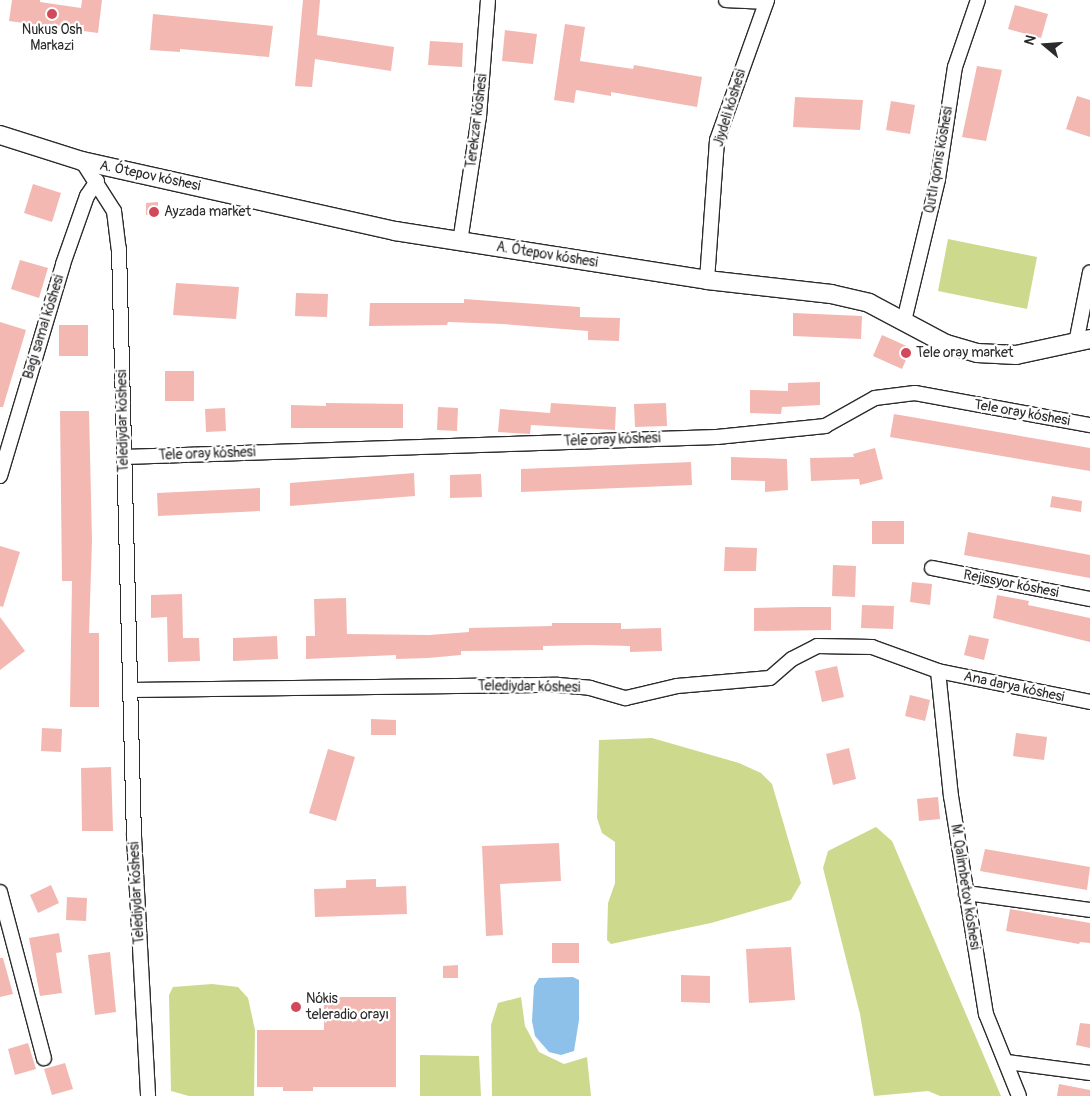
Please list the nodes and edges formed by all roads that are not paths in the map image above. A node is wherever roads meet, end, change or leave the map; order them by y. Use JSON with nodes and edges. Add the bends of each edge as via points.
{"nodes":[{"id":1,"x":488,"y":0,"type":"edge"},
{"id":2,"x":726,"y":0,"type":"edge"},
{"id":3,"x":978,"y":0,"type":"edge"},
{"id":4,"x":766,"y":1,"type":"edge"},
{"id":5,"x":0,"y":135,"type":"edge"},
{"id":6,"x":82,"y":161,"type":"junction"},
{"id":7,"x":97,"y":180,"type":"junction"},
{"id":8,"x":460,"y":242,"type":"junction"},
{"id":9,"x":1090,"y":272,"type":"edge"},
{"id":10,"x":707,"y":280,"type":"junction"},
{"id":11,"x":904,"y":321,"type":"junction"},
{"id":12,"x":1083,"y":341,"type":"edge"},
{"id":13,"x":1090,"y":425,"type":"edge"},
{"id":14,"x":124,"y":457,"type":"junction"},
{"id":15,"x":0,"y":476,"type":"edge"},
{"id":16,"x":932,"y":568,"type":"dead end"},
{"id":17,"x":1090,"y":599,"type":"edge"},
{"id":18,"x":938,"y":671,"type":"junction"},
{"id":19,"x":131,"y":690,"type":"junction"},
{"id":20,"x":1090,"y":702,"type":"edge"},
{"id":21,"x":0,"y":892,"type":"edge"},
{"id":22,"x":966,"y":893,"type":"junction"},
{"id":23,"x":1090,"y":910,"type":"edge"},
{"id":24,"x":44,"y":1058,"type":"dead end"},
{"id":25,"x":1007,"y":1062,"type":"junction"},
{"id":26,"x":1090,"y":1073,"type":"edge"},
{"id":27,"x":148,"y":1096,"type":"edge"},
{"id":28,"x":1019,"y":1096,"type":"edge"}],
"edges":[{"from":1,"to":8,"type":"street","name":"Terekzar kóshesi","via":[[479,117]]},
{"from":2,"to":4,"type":"street"},
{"from":3,"to":11,"type":"street","name":"Qutlı qonıs kóshesi","via":[[954,67],[938,179]]},
{"from":4,"to":10,"type":"street","name":"Jiydeli kóshesi","via":[[717,140]]},
{"from":5,"to":6,"type":"street","name":"A. Ótepov kóshesi"},
{"from":6,"to":7,"type":"street","name":"Telediydar kóshesi"},
{"from":6,"to":8,"type":"street","name":"A. Ótepov kóshesi","via":[[395,231]]},
{"from":7,"to":14,"type":"street","name":"Telediydar kóshesi","via":[[114,211],[119,249]]},
{"from":7,"to":15,"type":"street","name":"Baǵı samal kóshesi","via":[[87,196],[62,264]]},
{"from":8,"to":10,"type":"street","name":"A. Ótepov kóshesi"},
{"from":9,"to":12,"type":"street"},
{"from":10,"to":11,"type":"street","name":"A. Ótepov kóshesi","via":[[831,294],[869,304]]},
{"from":11,"to":12,"type":"street","name":"A. Ótepov kóshesi","via":[[946,344],[977,353],[1016,355]]},
{"from":13,"to":14,"type":"street","name":"Tele oray kóshesi","via":[[915,393],[875,398],[825,426],[717,437]]},
{"from":14,"to":19,"type":"street","name":"Telediydar kóshesi"},
{"from":16,"to":17,"type":"street","name":"Rejissyor kóshesi"},
{"from":18,"to":19,"type":"street","name":"Telediydar kóshesi","via":[[872,647],[817,646],[792,659],[770,678],[677,686],[626,698],[590,688],[558,685]]},
{"from":18,"to":20,"type":"street","name":"Ana darya kóshesi"},
{"from":18,"to":22,"type":"street","name":"M. Qalimbetov kóshesi","via":[[951,796]]},
{"from":19,"to":27,"type":"street","name":"Telediydar kóshesi","via":[[134,846]]},
{"from":21,"to":24,"type":"street"},
{"from":22,"to":23,"type":"street"},
{"from":22,"to":25,"type":"street","name":"M. Qalimbetov kóshesi","via":[[986,1014]]},
{"from":25,"to":26,"type":"street"},
{"from":25,"to":28,"type":"street","name":"M. Qalimbetov kóshesi"}]}
